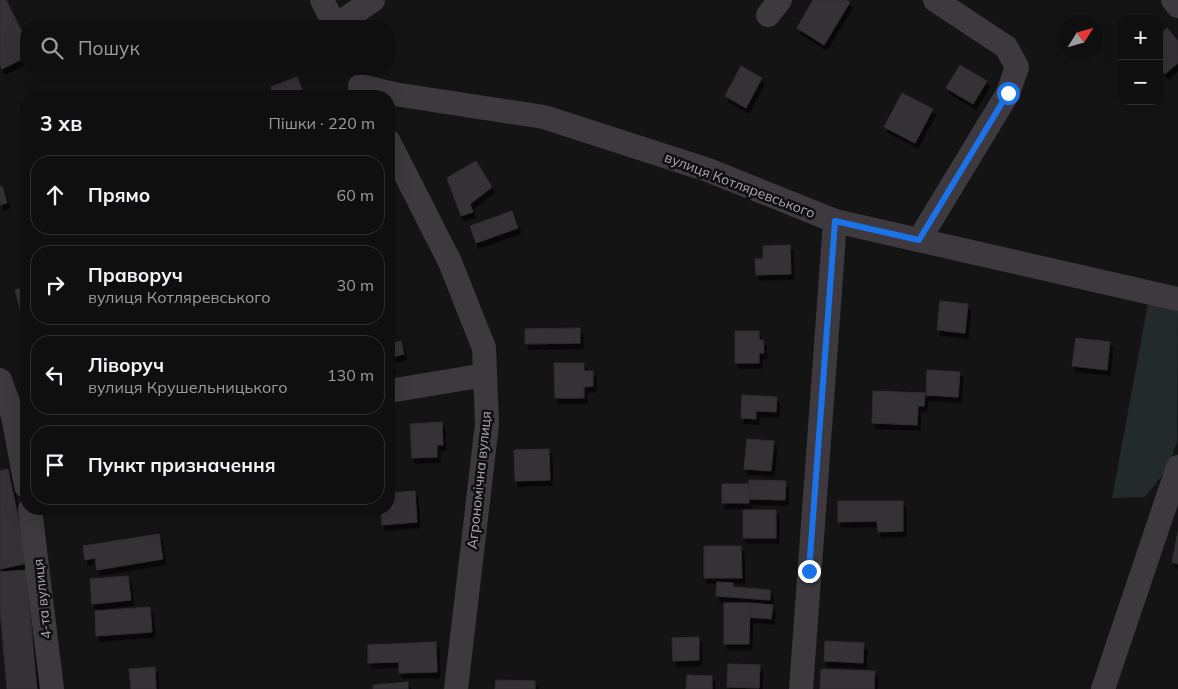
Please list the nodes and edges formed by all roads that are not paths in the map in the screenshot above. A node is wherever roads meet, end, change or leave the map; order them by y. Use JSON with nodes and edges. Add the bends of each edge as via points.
{"nodes":[{"id":1,"x":322,"y":0,"type":"edge"},
{"id":2,"x":373,"y":0,"type":"edge"},
{"id":3,"x":935,"y":0,"type":"edge"},
{"id":4,"x":1173,"y":0,"type":"edge"},
{"id":5,"x":1178,"y":6,"type":"edge"},
{"id":6,"x":332,"y":20,"type":"edge"},
{"id":7,"x":344,"y":20,"type":"edge"},
{"id":8,"x":360,"y":84,"type":"edge"},
{"id":9,"x":380,"y":90,"type":"edge"},
{"id":10,"x":395,"y":94,"type":"edge"},
{"id":11,"x":395,"y":154,"type":"edge"},
{"id":12,"x":835,"y":221,"type":"junction"},
{"id":13,"x":919,"y":240,"type":"junction"},
{"id":14,"x":1178,"y":299,"type":"edge"},
{"id":15,"x":485,"y":375,"type":"junction"},
{"id":16,"x":0,"y":380,"type":"edge"},
{"id":17,"x":395,"y":390,"type":"edge"},
{"id":18,"x":20,"y":441,"type":"edge"},
{"id":19,"x":1178,"y":467,"type":"edge"},
{"id":20,"x":31,"y":515,"type":"edge"},
{"id":21,"x":52,"y":689,"type":"edge"},
{"id":22,"x":456,"y":689,"type":"edge"},
{"id":23,"x":802,"y":689,"type":"edge"},
{"id":24,"x":1103,"y":689,"type":"edge"}],
"edges":[{"from":1,"to":6,"type":"street"},
{"from":2,"to":7,"type":"street"},
{"from":3,"to":13,"type":"street","via":[[1006,47],[1017,67],[1008,93]]},
{"from":4,"to":5,"type":"street"},
{"from":8,"to":9,"type":"street","name":"вулиця Котляревського"},
{"from":10,"to":12,"type":"street","name":"вулиця Котляревського","via":[[544,117],[708,170]]},
{"from":11,"to":15,"type":"street","name":"Агрономічна вулиця","via":[[450,262],[484,348]]},
{"from":12,"to":13,"type":"street","name":"вулиця Котляревського"},
{"from":12,"to":23,"type":"street"},
{"from":13,"to":14,"type":"street","name":"вулиця Котляревського"},
{"from":15,"to":17,"type":"street"},
{"from":15,"to":22,"type":"street","name":"Агрономічна вулиця","via":[[487,424]]},
{"from":16,"to":18,"type":"street"},
{"from":19,"to":24,"type":"street"},
{"from":20,"to":21,"type":"street","name":"4-та вулиця"}]}
